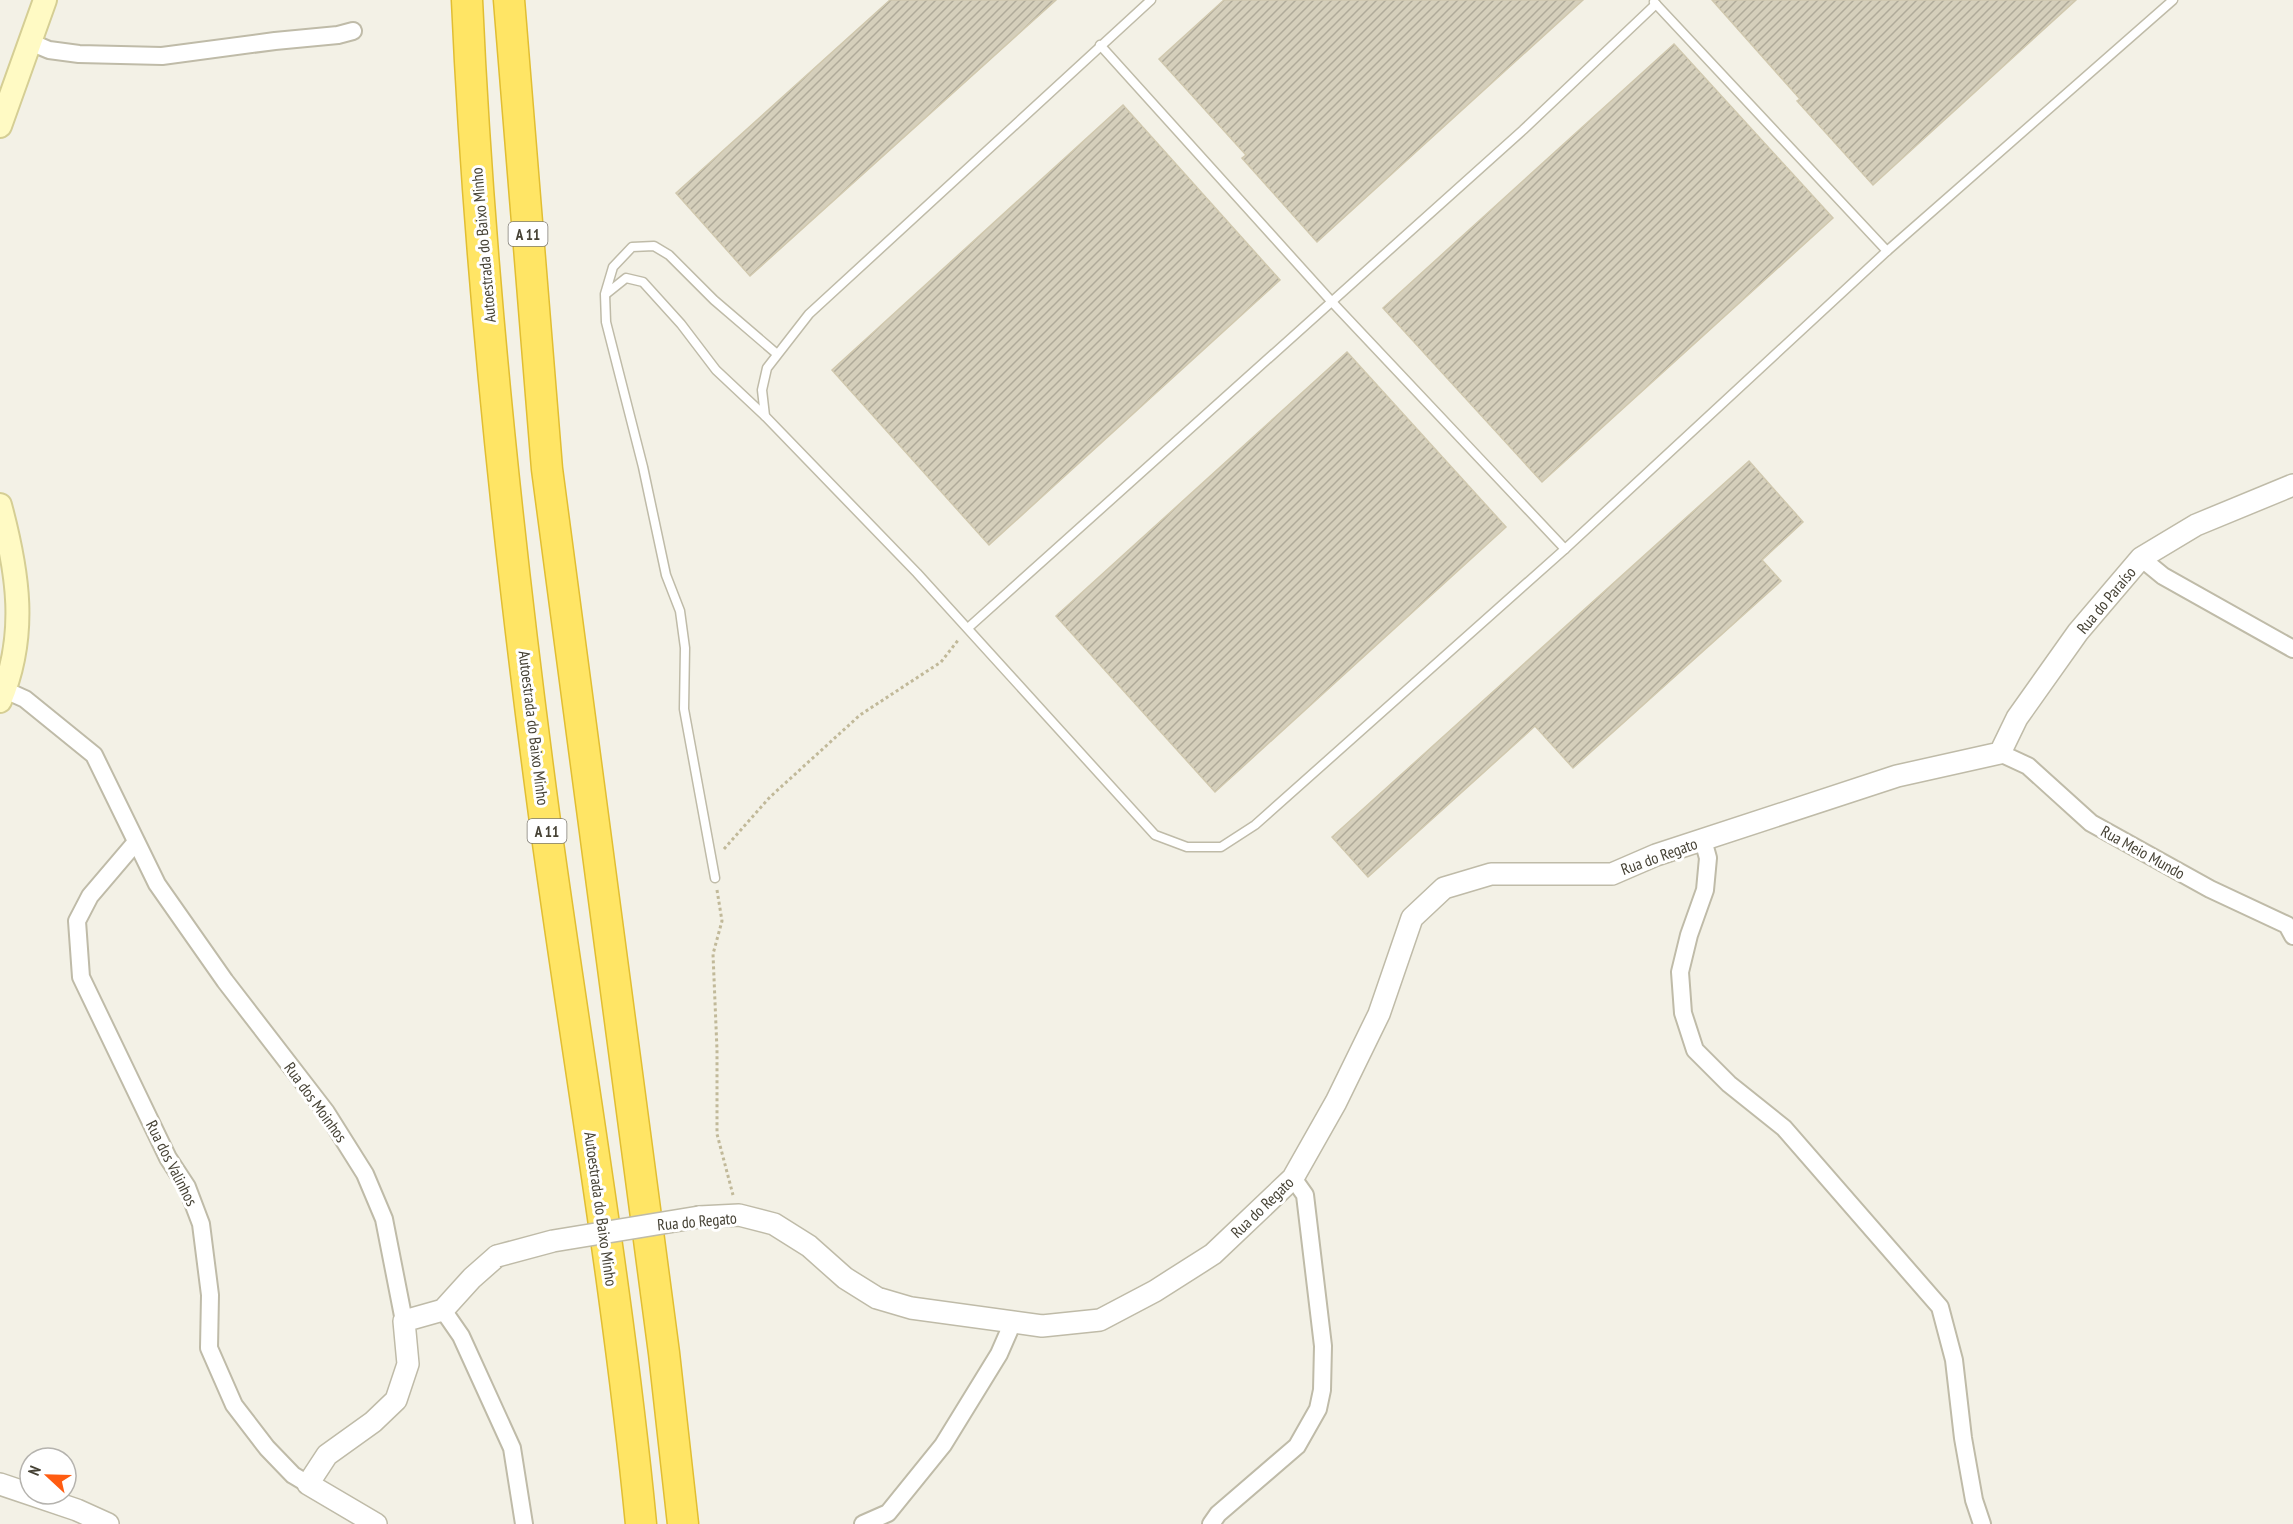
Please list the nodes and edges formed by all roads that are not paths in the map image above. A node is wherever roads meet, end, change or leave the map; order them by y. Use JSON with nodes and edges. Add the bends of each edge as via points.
{"nodes":[{"id":1,"x":45,"y":0,"type":"edge"},
{"id":2,"x":467,"y":0,"type":"edge"},
{"id":3,"x":509,"y":0,"type":"edge"},
{"id":4,"x":1151,"y":0,"type":"edge"},
{"id":5,"x":2173,"y":0,"type":"edge"},
{"id":6,"x":1654,"y":2,"type":"edge"},
{"id":7,"x":353,"y":31,"type":"dead end"},
{"id":8,"x":30,"y":42,"type":"junction"},
{"id":9,"x":1100,"y":45,"type":"junction"},
{"id":10,"x":0,"y":126,"type":"edge"},
{"id":11,"x":1887,"y":251,"type":"junction"},
{"id":12,"x":605,"y":294,"type":"junction"},
{"id":13,"x":1332,"y":302,"type":"junction"},
{"id":14,"x":777,"y":354,"type":"junction"},
{"id":15,"x":765,"y":416,"type":"junction"},
{"id":16,"x":2293,"y":485,"type":"edge"},
{"id":17,"x":0,"y":505,"type":"edge"},
{"id":18,"x":1565,"y":549,"type":"junction"},
{"id":19,"x":2141,"y":558,"type":"junction"},
{"id":20,"x":968,"y":628,"type":"junction"},
{"id":21,"x":2293,"y":649,"type":"edge"},
{"id":22,"x":2,"y":696,"type":"edge"},
{"id":23,"x":2000,"y":753,"type":"junction"},
{"id":24,"x":1703,"y":840,"type":"junction"},
{"id":25,"x":136,"y":842,"type":"junction"},
{"id":26,"x":716,"y":878,"type":"road end"},
{"id":27,"x":2293,"y":936,"type":"edge"},
{"id":28,"x":1293,"y":1179,"type":"junction"},
{"id":29,"x":443,"y":1310,"type":"junction"},
{"id":30,"x":404,"y":1321,"type":"junction"},
{"id":31,"x":1013,"y":1322,"type":"junction"},
{"id":32,"x":0,"y":1484,"type":"edge"},
{"id":33,"x":308,"y":1484,"type":"junction"},
{"id":34,"x":108,"y":1524,"type":"edge"},
{"id":35,"x":376,"y":1524,"type":"edge"},
{"id":36,"x":524,"y":1524,"type":"edge"},
{"id":37,"x":641,"y":1524,"type":"edge"},
{"id":38,"x":683,"y":1524,"type":"edge"},
{"id":39,"x":863,"y":1524,"type":"edge"},
{"id":40,"x":1211,"y":1524,"type":"edge"},
{"id":41,"x":1982,"y":1524,"type":"edge"}],
"edges":[{"from":1,"to":8,"type":"main road"},
{"from":2,"to":37,"type":"highway","name":"Autoestrada do Baixo Minho","number":"A 11","via":[[473,136],[509,528],[544,813],[630,1412]]},
{"from":3,"to":38,"type":"highway","number":"A 11","via":[[547,468]]},
{"from":4,"to":9,"type":"lane"},
{"from":5,"to":11,"type":"lane"},
{"from":6,"to":11,"type":"lane"},
{"from":6,"to":13,"type":"lane","via":[[1523,130]]},
{"from":7,"to":8,"type":"street","via":[[162,56],[79,54],[49,50]]},
{"from":8,"to":10,"type":"main road"},
{"from":9,"to":13,"type":"lane"},
{"from":9,"to":14,"type":"lane","via":[[809,314]]},
{"from":11,"to":18,"type":"lane"},
{"from":12,"to":14,"type":"lane","via":[[613,267],[632,247],[654,246],[669,255]]},
{"from":12,"to":15,"type":"lane","via":[[626,278],[643,282],[716,370]]},
{"from":12,"to":26,"type":"lane","via":[[606,322],[666,574],[680,611],[685,648],[684,709]]},
{"from":13,"to":18,"type":"lane"},
{"from":13,"to":20,"type":"lane"},
{"from":14,"to":15,"type":"lane","via":[[767,368],[762,390]]},
{"from":15,"to":20,"type":"lane"},
{"from":16,"to":19,"type":"street","name":"Rua do Paraíso","via":[[2196,525]]},
{"from":17,"to":22,"type":"main road","via":[[16,579],[18,614],[16,649]]},
{"from":18,"to":20,"type":"lane","via":[[1255,825],[1221,847],[1187,847],[1155,835]]},
{"from":19,"to":21,"type":"street","via":[[2163,576]]},
{"from":19,"to":23,"type":"street","name":"Rua do Paraíso","via":[[2078,632],[2018,718]]},
{"from":22,"to":25,"type":"street","name":"Rua dos Moinhos","via":[[25,699],[94,755]]},
{"from":23,"to":24,"type":"street","name":"Rua do Regato","via":[[1897,776]]},
{"from":23,"to":27,"type":"street","name":"Rua Meio Mundo","via":[[2028,766],[2091,823],[2210,889],[2287,925]]},
{"from":24,"to":28,"type":"street","name":"Rua do Regato","via":[[1612,874],[1491,874],[1444,888],[1412,918],[1379,1014]]},
{"from":24,"to":41,"type":"street","via":[[1708,858],[1705,890],[1680,972],[1683,1014],[1695,1050],[1729,1084],[1784,1128],[1940,1307],[1954,1360],[1963,1438]]},
{"from":25,"to":30,"type":"street","name":"Rua dos Moinhos","via":[[157,884],[225,981],[326,1112],[365,1174],[384,1219]]},
{"from":25,"to":33,"type":"street","name":"Rua dos Valinhos","via":[[90,896],[77,921],[81,977],[168,1158],[187,1187],[201,1224],[210,1295],[209,1348],[234,1405],[267,1448]]},
{"from":28,"to":31,"type":"street","name":"Rua do Regato","via":[[1213,1254],[1100,1320],[1042,1326]]},
{"from":28,"to":40,"type":"street","via":[[1305,1195],[1323,1346],[1318,1409],[1297,1446]]},
{"from":29,"to":30,"type":"street"},
{"from":29,"to":31,"type":"street","name":"Rua do Regato","bridge":true,"via":[[497,1256],[553,1241],[699,1217],[739,1215],[774,1224],[809,1246],[844,1278],[877,1298],[911,1308]]},
{"from":29,"to":36,"type":"street","via":[[461,1336],[512,1448]]},
{"from":30,"to":33,"type":"street","name":"Rua dos Moinhos","via":[[408,1364],[396,1400],[327,1455]]},
{"from":31,"to":39,"type":"street","via":[[999,1354],[943,1445],[888,1513]]},
{"from":32,"to":34,"type":"street"},
{"from":33,"to":35,"type":"street"}]}
